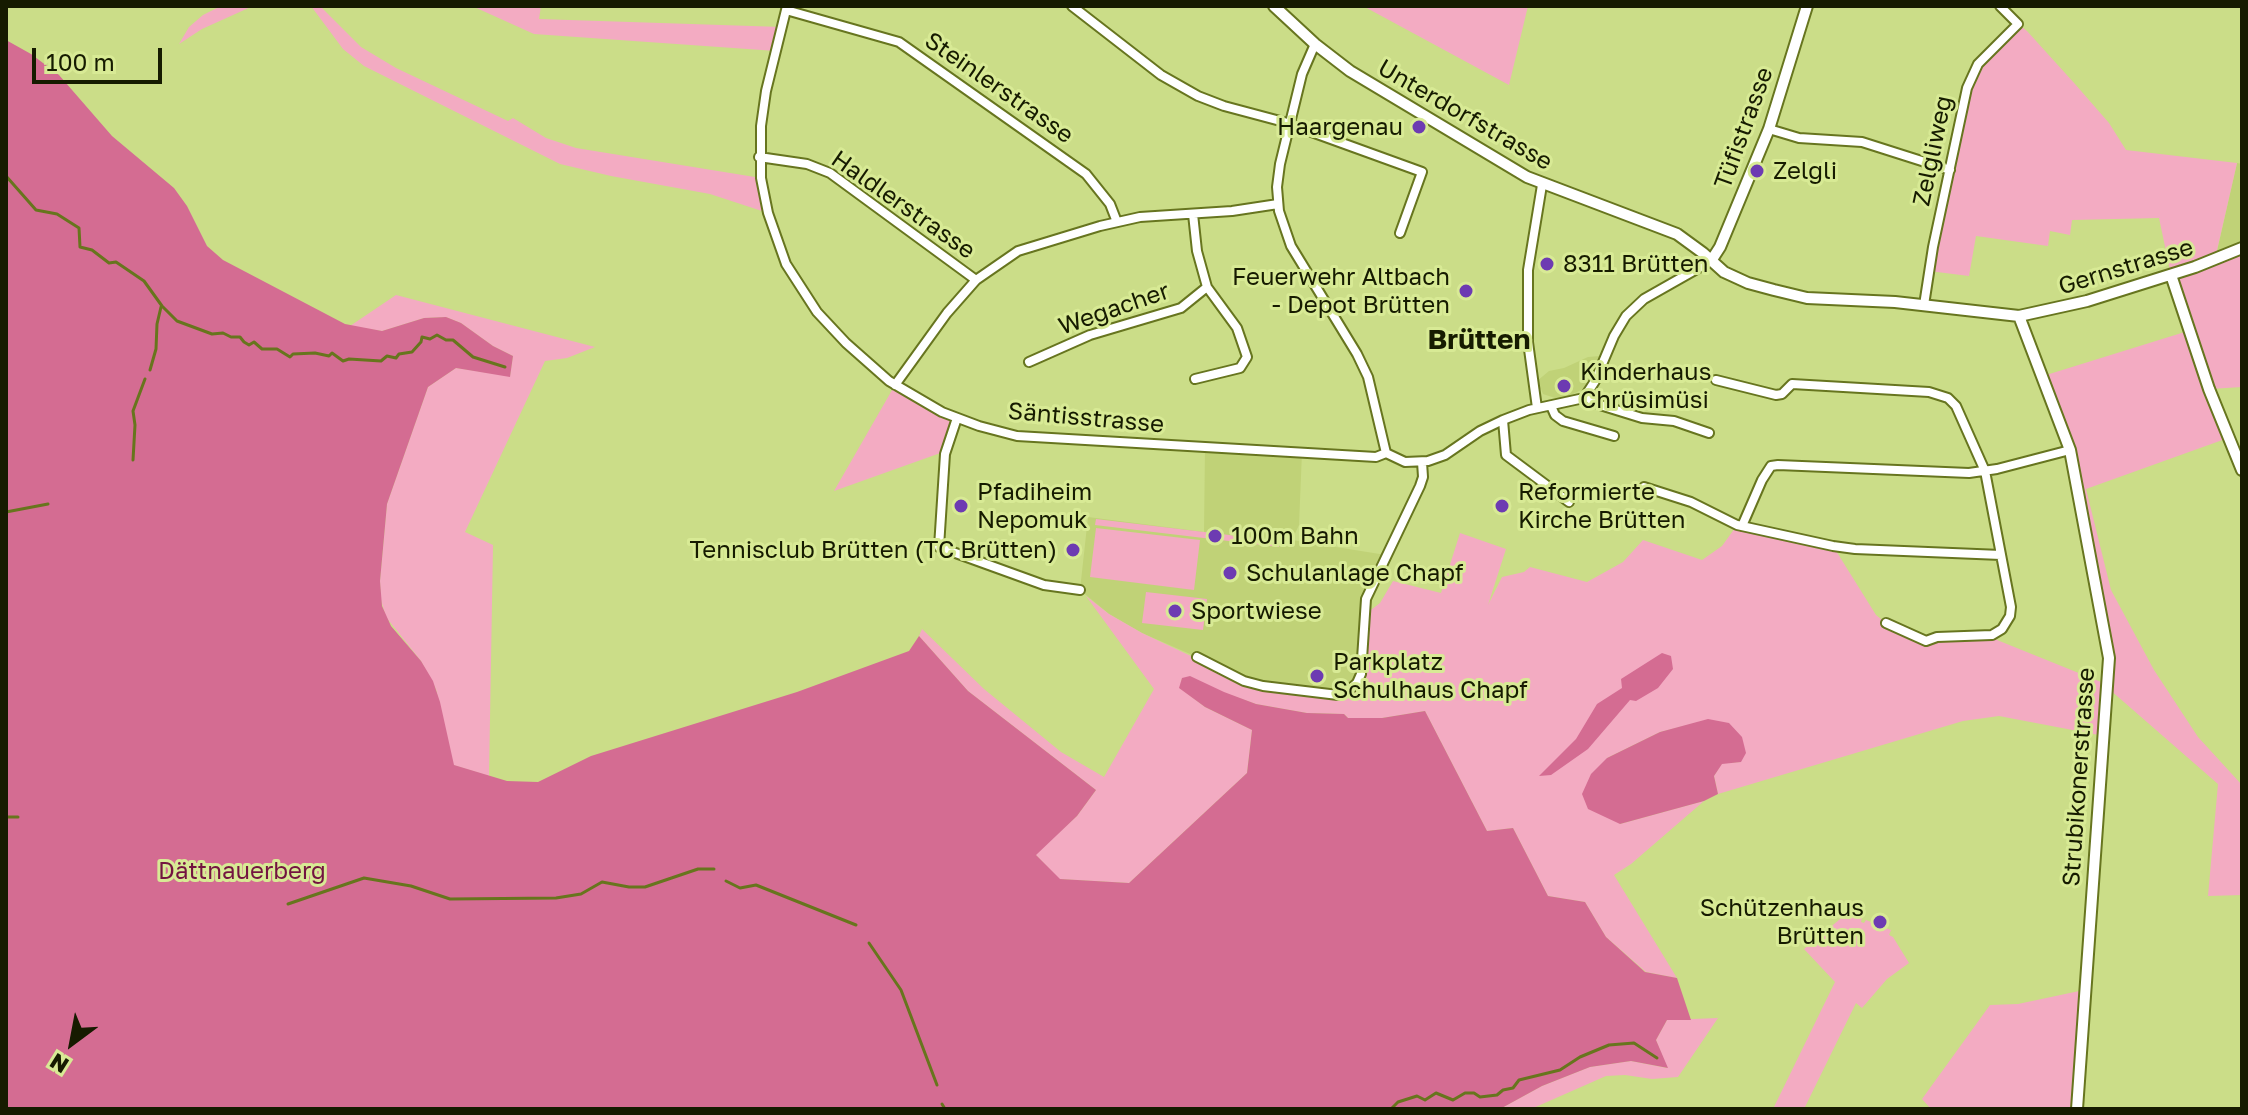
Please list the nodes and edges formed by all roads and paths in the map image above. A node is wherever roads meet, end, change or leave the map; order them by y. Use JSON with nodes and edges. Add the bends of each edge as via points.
{"nodes":[{"id":1,"x":1072,"y":6,"type":"edge"},
{"id":2,"x":1274,"y":6,"type":"edge"},
{"id":3,"x":1807,"y":6,"type":"edge"},
{"id":4,"x":2000,"y":6,"type":"edge"},
{"id":5,"x":786,"y":8,"type":"edge"},
{"id":6,"x":1315,"y":44,"type":"junction"},
{"id":7,"x":1290,"y":125,"type":"junction"},
{"id":8,"x":1769,"y":129,"type":"junction"},
{"id":9,"x":759,"y":157,"type":"junction"},
{"id":10,"x":1950,"y":170,"type":"junction"},
{"id":11,"x":1542,"y":185,"type":"junction"},
{"id":12,"x":1278,"y":204,"type":"junction"},
{"id":13,"x":1193,"y":214,"type":"junction"},
{"id":14,"x":1117,"y":222,"type":"junction"},
{"id":15,"x":1400,"y":233,"type":"dead end"},
{"id":16,"x":2242,"y":248,"type":"edge"},
{"id":17,"x":1711,"y":261,"type":"junction"},
{"id":18,"x":2171,"y":275,"type":"junction"},
{"id":19,"x":976,"y":280,"type":"junction"},
{"id":20,"x":1207,"y":287,"type":"junction"},
{"id":21,"x":1924,"y":305,"type":"junction"},
{"id":22,"x":2019,"y":316,"type":"junction"},
{"id":23,"x":1029,"y":362,"type":"dead end"},
{"id":24,"x":1195,"y":379,"type":"dead end"},
{"id":25,"x":1716,"y":380,"type":"dead end"},
{"id":26,"x":895,"y":385,"type":"junction"},
{"id":27,"x":1586,"y":397,"type":"junction"},
{"id":28,"x":1551,"y":406,"type":"junction"},
{"id":29,"x":1537,"y":408,"type":"junction"},
{"id":30,"x":957,"y":418,"type":"junction"},
{"id":31,"x":1503,"y":420,"type":"junction"},
{"id":32,"x":1709,"y":433,"type":"dead end"},
{"id":33,"x":1614,"y":436,"type":"dead end"},
{"id":34,"x":2070,"y":450,"type":"junction"},
{"id":35,"x":1386,"y":453,"type":"junction"},
{"id":36,"x":1422,"y":462,"type":"junction"},
{"id":37,"x":2242,"y":470,"type":"edge"},
{"id":38,"x":1985,"y":471,"type":"junction"},
{"id":39,"x":1644,"y":487,"type":"dead end"},
{"id":40,"x":1569,"y":502,"type":"dead end"},
{"id":41,"x":1740,"y":525,"type":"junction"},
{"id":42,"x":2001,"y":555,"type":"junction"},
{"id":43,"x":1080,"y":590,"type":"dead end"},
{"id":44,"x":1886,"y":623,"type":"dead end"},
{"id":45,"x":1197,"y":657,"type":"dead end"},
{"id":46,"x":2077,"y":1109,"type":"edge"}],
"edges":[{"from":1,"to":7,"type":"street","via":[[1189,91]]},
{"from":2,"to":6,"type":"street","name":"Unterdorfstrasse"},
{"from":3,"to":8,"type":"street","name":"Tüfistrasse"},
{"from":4,"to":10,"type":"street","name":"Zelgliweg","via":[[2018,24],[1972,75]]},
{"from":5,"to":9,"type":"street","name":"Säntisstrasse","via":[[766,91]]},
{"from":5,"to":14,"type":"street","name":"Steinlerstrasse","via":[[899,42],[1086,174]]},
{"from":6,"to":7,"type":"street"},
{"from":6,"to":11,"type":"street","name":"Unterdorfstrasse","via":[[1360,77]]},
{"from":7,"to":12,"type":"street","via":[[1280,164]]},
{"from":7,"to":15,"type":"street","via":[[1422,172]]},
{"from":8,"to":10,"type":"street","via":[[1799,138],[1862,142]]},
{"from":8,"to":17,"type":"street","name":"Tüfistrasse"},
{"from":9,"to":19,"type":"street","name":"Haldlerstrasse","via":[[830,173]]},
{"from":9,"to":26,"type":"street","name":"Säntisstrasse","via":[[768,213],[799,286],[846,343]]},
{"from":10,"to":21,"type":"street","name":"Zelgliweg"},
{"from":11,"to":17,"type":"street","name":"Unterdorfstrasse","via":[[1677,234]]},
{"from":11,"to":29,"type":"street","via":[[1528,270],[1528,342]]},
{"from":12,"to":13,"type":"street"},
{"from":12,"to":35,"type":"street","via":[[1287,236],[1368,377]]},
{"from":13,"to":14,"type":"street"},
{"from":13,"to":20,"type":"street"},
{"from":14,"to":19,"type":"street","via":[[1018,251]]},
{"from":16,"to":18,"type":"street","name":"Gernstrasse"},
{"from":17,"to":21,"type":"street","name":"Unterdorfstrasse","via":[[1748,283],[1807,298]]},
{"from":17,"to":27,"type":"street","via":[[1644,299],[1626,316]]},
{"from":18,"to":22,"type":"street","name":"Gernstrasse"},
{"from":18,"to":37,"type":"street"},
{"from":19,"to":26,"type":"street"},
{"from":20,"to":23,"type":"street","name":"Wegacher","via":[[1181,308],[1090,335]]},
{"from":20,"to":24,"type":"street","via":[[1237,328],[1247,357],[1240,368]]},
{"from":21,"to":22,"type":"street","name":"Unterdorfstrasse"},
{"from":22,"to":34,"type":"street","name":"Strubikonerstrasse"},
{"from":25,"to":38,"type":"street","via":[[1776,395],[1792,384],[1938,394],[1962,415]]},
{"from":26,"to":30,"type":"street","name":"Säntisstrasse"},
{"from":27,"to":28,"type":"street"},
{"from":27,"to":32,"type":"street","via":[[1642,418],[1674,421]]},
{"from":28,"to":29,"type":"street"},
{"from":28,"to":33,"type":"street","via":[[1563,421]]},
{"from":29,"to":31,"type":"street"},
{"from":30,"to":35,"type":"street","name":"Säntisstrasse","via":[[1045,439],[1376,457]]},
{"from":30,"to":43,"type":"street","via":[[945,454],[939,547],[1044,585]]},
{"from":31,"to":36,"type":"street","via":[[1445,455]]},
{"from":31,"to":40,"type":"street","via":[[1506,455]]},
{"from":34,"to":38,"type":"street"},
{"from":34,"to":46,"type":"street","name":"Strubikonerstrasse","via":[[2109,673]]},
{"from":35,"to":36,"type":"street","name":"Säntisstrasse","via":[[1400,461]]},
{"from":36,"to":45,"type":"street","via":[[1420,486],[1366,599],[1361,674],[1348,691],[1338,695],[1263,686]]},
{"from":38,"to":41,"type":"street","via":[[1771,466]]},
{"from":38,"to":42,"type":"street"},
{"from":39,"to":41,"type":"street"},
{"from":41,"to":42,"type":"street","via":[[1855,549]]},
{"from":42,"to":44,"type":"street","via":[[2010,616],[1992,635],[1926,641]]}]}
